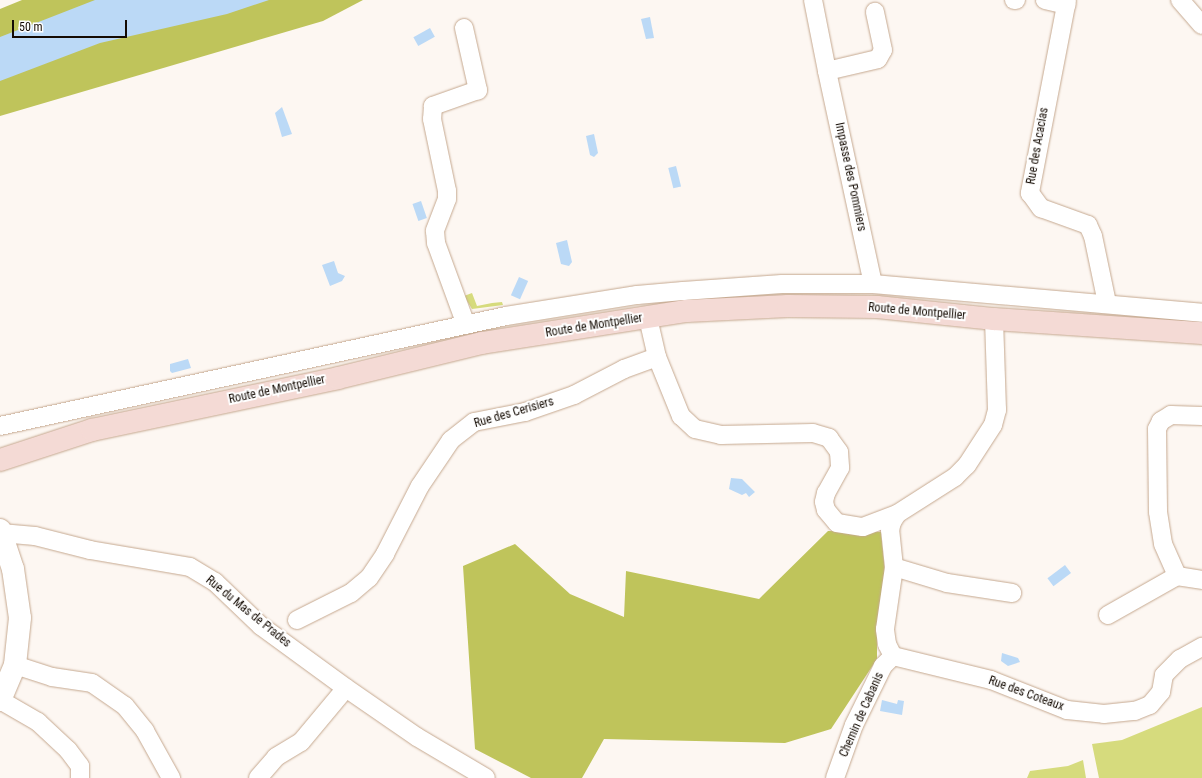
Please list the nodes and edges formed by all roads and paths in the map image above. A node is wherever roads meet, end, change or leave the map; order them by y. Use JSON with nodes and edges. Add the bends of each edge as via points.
{"nodes":[{"id":1,"x":813,"y":0,"type":"edge"},
{"id":2,"x":1045,"y":0,"type":"edge"},
{"id":3,"x":1180,"y":0,"type":"edge"},
{"id":4,"x":1066,"y":2,"type":"edge"},
{"id":5,"x":875,"y":12,"type":"dead end"},
{"id":6,"x":1202,"y":25,"type":"edge"},
{"id":7,"x":464,"y":28,"type":"dead end"},
{"id":8,"x":827,"y":71,"type":"junction"},
{"id":9,"x":873,"y":284,"type":"junction"},
{"id":10,"x":1107,"y":303,"type":"junction"},
{"id":11,"x":1202,"y":313,"type":"edge"},
{"id":12,"x":648,"y":318,"type":"junction"},
{"id":13,"x":994,"y":319,"type":"junction"},
{"id":14,"x":466,"y":325,"type":"junction"},
{"id":15,"x":1202,"y":333,"type":"edge"},
{"id":16,"x":656,"y":358,"type":"junction"},
{"id":17,"x":1202,"y":416,"type":"edge"},
{"id":18,"x":0,"y":426,"type":"edge"},
{"id":19,"x":0,"y":460,"type":"edge"},
{"id":20,"x":897,"y":514,"type":"junction"},
{"id":21,"x":0,"y":531,"type":"edge"},
{"id":22,"x":894,"y":567,"type":"junction"},
{"id":23,"x":1177,"y":576,"type":"junction"},
{"id":24,"x":1202,"y":580,"type":"edge"},
{"id":25,"x":1012,"y":593,"type":"dead end"},
{"id":26,"x":1108,"y":615,"type":"dead end"},
{"id":27,"x":297,"y":620,"type":"dead end"},
{"id":28,"x":1202,"y":647,"type":"edge"},
{"id":29,"x":893,"y":656,"type":"junction"},
{"id":30,"x":15,"y":665,"type":"junction"},
{"id":31,"x":346,"y":688,"type":"junction"},
{"id":32,"x":0,"y":700,"type":"edge"},
{"id":33,"x":475,"y":775,"type":"edge"},
{"id":34,"x":80,"y":778,"type":"edge"},
{"id":35,"x":171,"y":778,"type":"edge"},
{"id":36,"x":258,"y":778,"type":"edge"},
{"id":37,"x":835,"y":778,"type":"edge"}],
"edges":[{"from":1,"to":8,"type":"street","name":"Impasse des Pommiers"},
{"from":2,"to":4,"type":"street"},
{"from":3,"to":6,"type":"street"},
{"from":4,"to":10,"type":"street","name":"Rue des Acacias","via":[[1030,193],[1041,208],[1088,225],[1093,236]]},
{"from":5,"to":8,"type":"street","via":[[883,50],[878,59]]},
{"from":7,"to":14,"type":"street","via":[[478,90],[433,106],[432,119],[447,191],[447,199],[435,231],[436,243]]},
{"from":8,"to":9,"type":"street","name":"Impasse des Pommiers"},
{"from":9,"to":10,"type":"street","name":"Route de Montpellier"},
{"from":9,"to":14,"type":"street","name":"Route de Montpellier","via":[[782,284],[637,295]]},
{"from":10,"to":11,"type":"street","name":"Route de Montpellier"},
{"from":12,"to":13,"type":"main road","name":"Route de Montpellier","via":[[687,311],[830,306],[877,307]]},
{"from":12,"to":16,"type":"street"},
{"from":12,"to":19,"type":"main road","name":"Route de Montpellier","via":[[482,343],[338,378],[92,430]]},
{"from":13,"to":15,"type":"main road","name":"Route de Montpellier"},
{"from":13,"to":20,"type":"street","via":[[997,410],[993,425],[976,452],[955,477]]},
{"from":14,"to":18,"type":"street","name":"Route de Montpellier"},
{"from":16,"to":20,"type":"street","via":[[677,409],[695,429],[721,435],[813,433],[829,438],[839,452],[840,468],[826,493],[824,502],[826,510],[837,523],[862,527]]},
{"from":16,"to":27,"type":"street","name":"Rue des Cerisiers","via":[[624,369],[574,395],[526,412],[474,422],[451,440],[420,486],[385,554],[369,578],[351,593]]},
{"from":17,"to":23,"type":"street","via":[[1171,415],[1161,420],[1157,428],[1159,530]]},
{"from":20,"to":22,"type":"street","via":[[890,530]]},
{"from":21,"to":30,"type":"street","via":[[13,569],[19,603],[20,624]]},
{"from":21,"to":31,"type":"street","name":"Rue du Mas de Prades","via":[[190,567],[215,582],[261,626]]},
{"from":22,"to":25,"type":"street","via":[[954,585]]},
{"from":22,"to":29,"type":"street","via":[[885,629],[887,644]]},
{"from":23,"to":24,"type":"street"},
{"from":23,"to":26,"type":"street"},
{"from":28,"to":29,"type":"street","name":"Rue des Coteaux","via":[[1180,659],[1164,675],[1160,692],[1150,705],[1135,711],[1104,714],[1066,710],[991,680]]},
{"from":29,"to":37,"type":"street","name":"Chemin de Cabanis","via":[[883,666],[854,725]]},
{"from":30,"to":32,"type":"street"},
{"from":30,"to":35,"type":"street","via":[[52,677],[92,683],[125,706],[146,731]]},
{"from":31,"to":33,"type":"street","name":"Rue du Mas de Prades"},
{"from":31,"to":36,"type":"street","via":[[301,742],[276,757]]},
{"from":32,"to":34,"type":"street","via":[[38,722],[68,750],[80,766]]}]}
